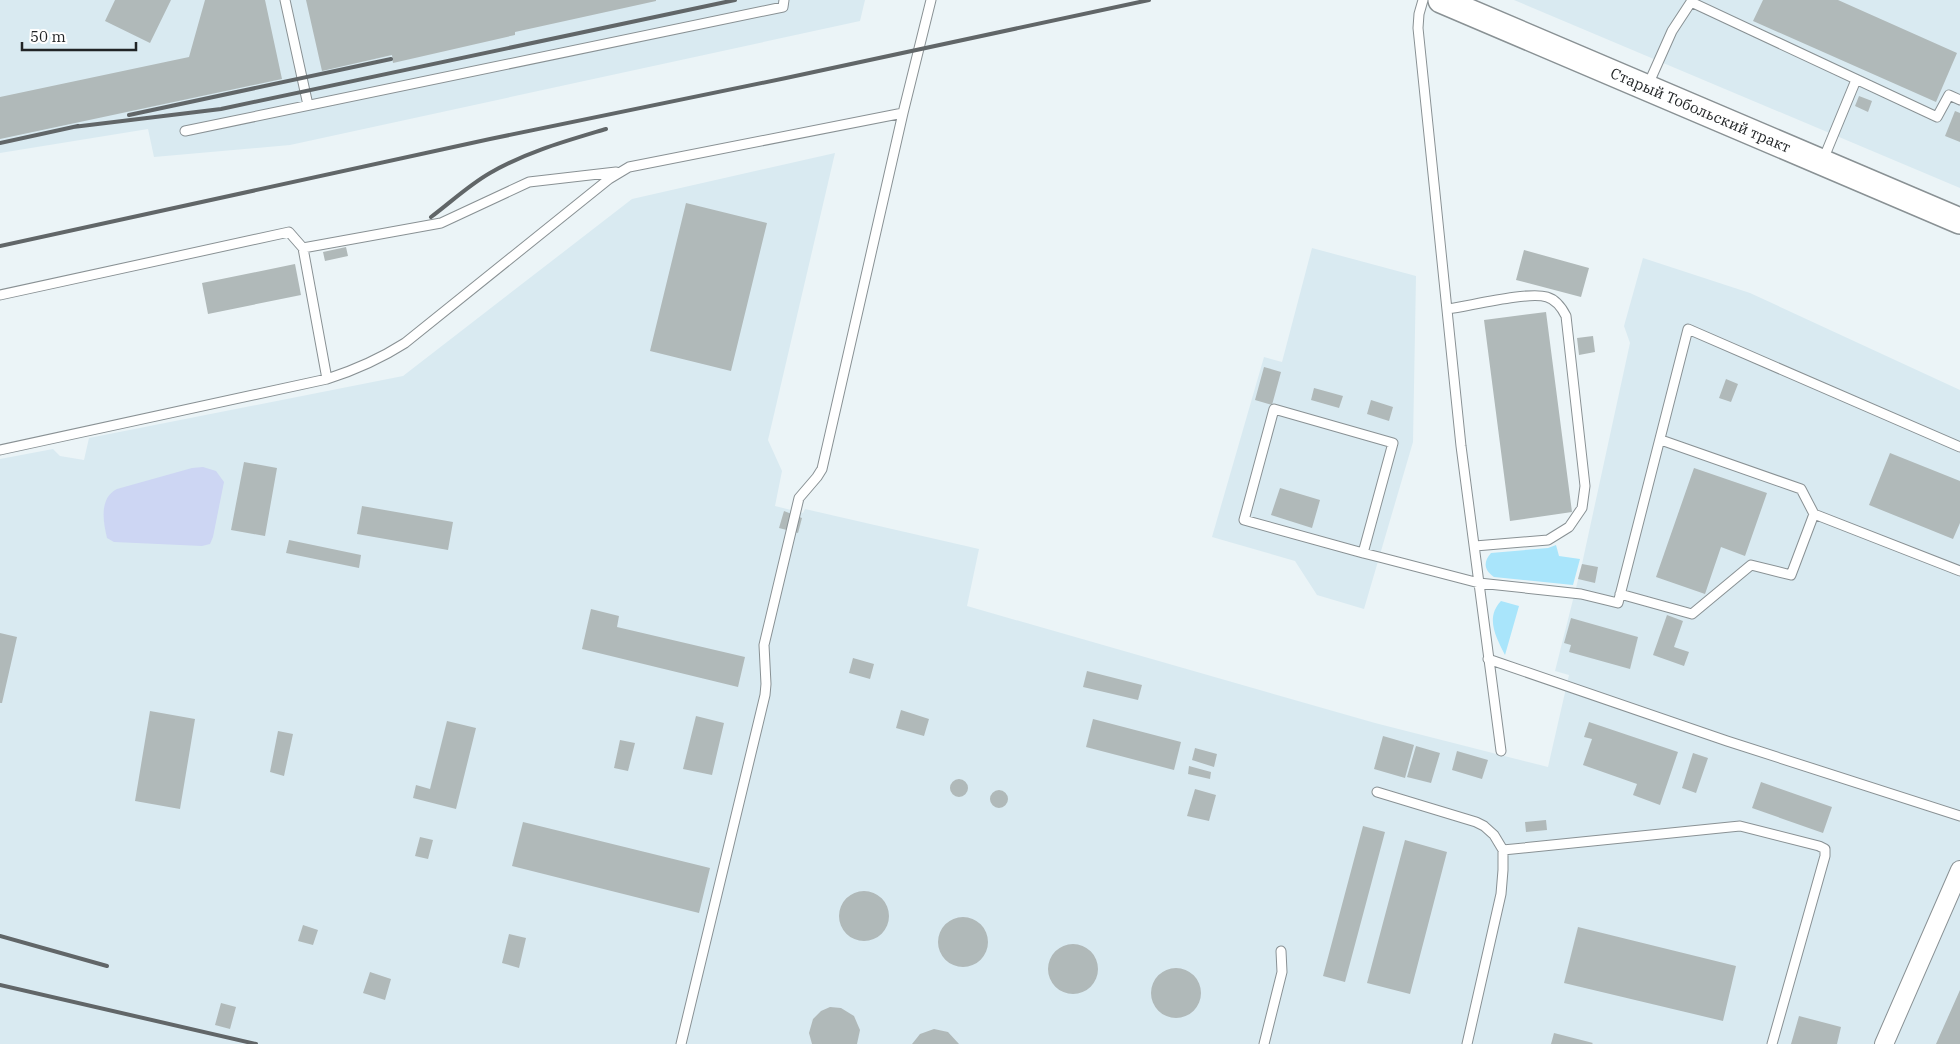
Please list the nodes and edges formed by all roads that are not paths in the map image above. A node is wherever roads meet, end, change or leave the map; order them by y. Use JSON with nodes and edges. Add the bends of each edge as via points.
{"nodes":[{"id":1,"x":284,"y":0,"type":"edge"},
{"id":2,"x":784,"y":0,"type":"edge"},
{"id":3,"x":931,"y":0,"type":"edge"},
{"id":4,"x":1423,"y":0,"type":"edge"},
{"id":5,"x":1441,"y":0,"type":"edge"},
{"id":6,"x":1856,"y":80,"type":"junction"},
{"id":7,"x":1646,"y":88,"type":"junction"},
{"id":8,"x":1960,"y":100,"type":"edge"},
{"id":9,"x":308,"y":105,"type":"junction"},
{"id":10,"x":903,"y":113,"type":"junction"},
{"id":11,"x":185,"y":131,"type":"dead end"},
{"id":12,"x":1822,"y":163,"type":"junction"},
{"id":13,"x":618,"y":172,"type":"junction"},
{"id":14,"x":1960,"y":222,"type":"edge"},
{"id":15,"x":303,"y":248,"type":"junction"},
{"id":16,"x":0,"y":295,"type":"edge"},
{"id":17,"x":1448,"y":309,"type":"junction"},
{"id":18,"x":327,"y":379,"type":"junction"},
{"id":19,"x":1661,"y":440,"type":"junction"},
{"id":20,"x":1960,"y":447,"type":"edge"},
{"id":21,"x":0,"y":450,"type":"edge"},
{"id":22,"x":1814,"y":514,"type":"junction"},
{"id":23,"x":1475,"y":546,"type":"junction"},
{"id":24,"x":1363,"y":553,"type":"junction"},
{"id":25,"x":1960,"y":571,"type":"edge"},
{"id":26,"x":1480,"y":583,"type":"junction"},
{"id":27,"x":1620,"y":594,"type":"junction"},
{"id":28,"x":1488,"y":659,"type":"junction"},
{"id":29,"x":1501,"y":751,"type":"dead end"},
{"id":30,"x":1378,"y":792,"type":"dead end"},
{"id":31,"x":1960,"y":816,"type":"edge"},
{"id":32,"x":1503,"y":850,"type":"junction"},
{"id":33,"x":1960,"y":870,"type":"edge"},
{"id":34,"x":1281,"y":952,"type":"dead end"},
{"id":35,"x":681,"y":1044,"type":"edge"},
{"id":36,"x":1264,"y":1044,"type":"edge"},
{"id":37,"x":1467,"y":1044,"type":"edge"},
{"id":38,"x":1772,"y":1044,"type":"edge"},
{"id":39,"x":1884,"y":1044,"type":"edge"}],
"edges":[{"from":1,"to":9,"type":"lane"},
{"from":2,"to":9,"type":"lane","via":[[783,7]]},
{"from":3,"to":10,"type":"lane"},
{"from":4,"to":17,"type":"lane","via":[[1418,28]]},
{"from":5,"to":7,"type":"street","name":"Старый Тобольский тракт"},
{"from":6,"to":7,"type":"lane","via":[[1691,2],[1672,31]]},
{"from":6,"to":8,"type":"lane","via":[[1937,117],[1949,95]]},
{"from":6,"to":12,"type":"lane"},
{"from":7,"to":12,"type":"street","name":"Старый Тобольский тракт"},
{"from":9,"to":11,"type":"lane"},
{"from":10,"to":13,"type":"lane","via":[[641,164]]},
{"from":10,"to":35,"type":"lane","via":[[822,468],[800,498],[764,645],[765,695]]},
{"from":12,"to":14,"type":"street","name":"Старый Тобольский тракт"},
{"from":13,"to":15,"type":"lane","via":[[529,182],[441,223]]},
{"from":13,"to":18,"type":"lane","via":[[405,343],[358,369]]},
{"from":15,"to":16,"type":"lane","via":[[289,232]]},
{"from":15,"to":18,"type":"lane"},
{"from":17,"to":23,"type":"lane","via":[[1461,446]]},
{"from":17,"to":23,"type":"lane","via":[[1529,296],[1548,297],[1560,305],[1566,316],[1585,486],[1582,508],[1569,528],[1548,540]]},
{"from":18,"to":21,"type":"lane"},
{"from":19,"to":20,"type":"lane","via":[[1688,328]]},
{"from":19,"to":22,"type":"lane","via":[[1801,489]]},
{"from":19,"to":27,"type":"lane"},
{"from":22,"to":25,"type":"lane"},
{"from":22,"to":27,"type":"lane","via":[[1790,575],[1751,565],[1692,614]]},
{"from":23,"to":26,"type":"lane"},
{"from":24,"to":24,"type":"lane","via":[[1244,520],[1274,409],[1393,443]]},
{"from":24,"to":26,"type":"lane"},
{"from":26,"to":27,"type":"lane","via":[[1581,594],[1618,603]]},
{"from":26,"to":28,"type":"lane"},
{"from":28,"to":29,"type":"lane"},
{"from":28,"to":31,"type":"lane"},
{"from":30,"to":32,"type":"lane","via":[[1476,822],[1494,835]]},
{"from":32,"to":37,"type":"lane","via":[[1501,894]]},
{"from":32,"to":38,"type":"lane","via":[[1740,826],[1825,849]]},
{"from":33,"to":39,"type":"street"},
{"from":34,"to":36,"type":"lane","via":[[1282,972]]}]}
